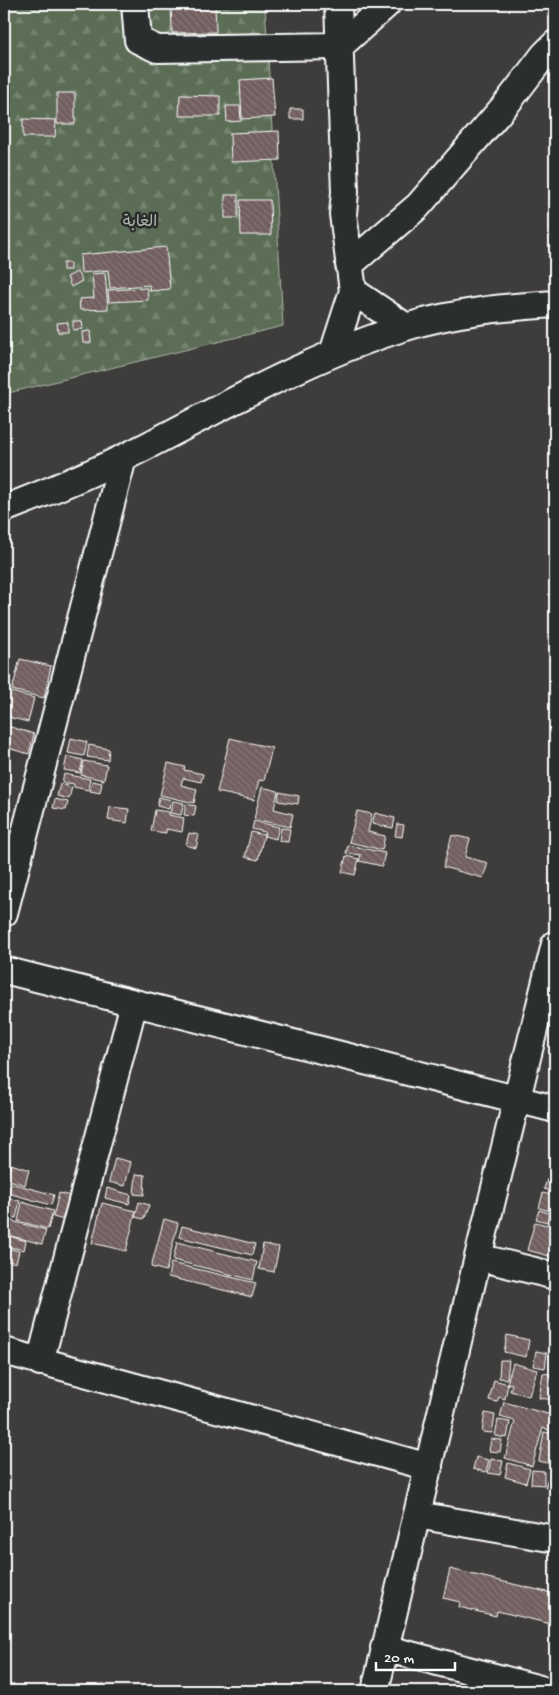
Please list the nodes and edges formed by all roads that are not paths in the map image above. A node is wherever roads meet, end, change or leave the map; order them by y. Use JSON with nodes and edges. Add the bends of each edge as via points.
{"nodes":[{"id":1,"x":135,"y":4,"type":"edge"},
{"id":2,"x":338,"y":4,"type":"edge"},
{"id":3,"x":387,"y":4,"type":"edge"},
{"id":4,"x":555,"y":44,"type":"edge"},
{"id":5,"x":340,"y":46,"type":"junction"},
{"id":6,"x":349,"y":265,"type":"junction"},
{"id":7,"x":353,"y":291,"type":"junction"},
{"id":8,"x":555,"y":304,"type":"edge"},
{"id":9,"x":406,"y":327,"type":"junction"},
{"id":10,"x":333,"y":353,"type":"junction"},
{"id":11,"x":124,"y":458,"type":"junction"},
{"id":12,"x":4,"y":508,"type":"edge"},
{"id":13,"x":4,"y":913,"type":"edge"},
{"id":14,"x":555,"y":944,"type":"edge"},
{"id":15,"x":4,"y":970,"type":"edge"},
{"id":16,"x":134,"y":1003,"type":"junction"},
{"id":17,"x":517,"y":1099,"type":"junction"},
{"id":18,"x":555,"y":1109,"type":"edge"},
{"id":19,"x":478,"y":1257,"type":"junction"},
{"id":20,"x":555,"y":1276,"type":"edge"},
{"id":21,"x":4,"y":1352,"type":"edge"},
{"id":22,"x":40,"y":1362,"type":"junction"},
{"id":23,"x":429,"y":1467,"type":"junction"},
{"id":24,"x":417,"y":1515,"type":"junction"},
{"id":25,"x":555,"y":1539,"type":"edge"},
{"id":26,"x":384,"y":1648,"type":"junction"},
{"id":27,"x":375,"y":1691,"type":"edge"},
{"id":28,"x":548,"y":1691,"type":"edge"}],
"edges":[{"from":1,"to":5,"type":"street","via":[[138,40],[157,49]]},
{"from":2,"to":5,"type":"street"},
{"from":3,"to":5,"type":"street"},
{"from":4,"to":6,"type":"street","via":[[418,206]]},
{"from":5,"to":6,"type":"street","via":[[343,214]]},
{"from":6,"to":7,"type":"street"},
{"from":7,"to":9,"type":"street"},
{"from":7,"to":10,"type":"street"},
{"from":8,"to":9,"type":"street","via":[[507,307]]},
{"from":9,"to":10,"type":"street"},
{"from":10,"to":11,"type":"street"},
{"from":11,"to":12,"type":"street"},
{"from":11,"to":13,"type":"street"},
{"from":14,"to":17,"type":"street"},
{"from":15,"to":16,"type":"street"},
{"from":16,"to":17,"type":"street"},
{"from":16,"to":22,"type":"street"},
{"from":17,"to":18,"type":"street"},
{"from":17,"to":19,"type":"street"},
{"from":19,"to":20,"type":"street"},
{"from":19,"to":23,"type":"street"},
{"from":21,"to":22,"type":"street"},
{"from":22,"to":23,"type":"street"},
{"from":23,"to":24,"type":"street"},
{"from":24,"to":25,"type":"street"},
{"from":24,"to":26,"type":"street"},
{"from":26,"to":27,"type":"street"},
{"from":26,"to":28,"type":"street"}]}
